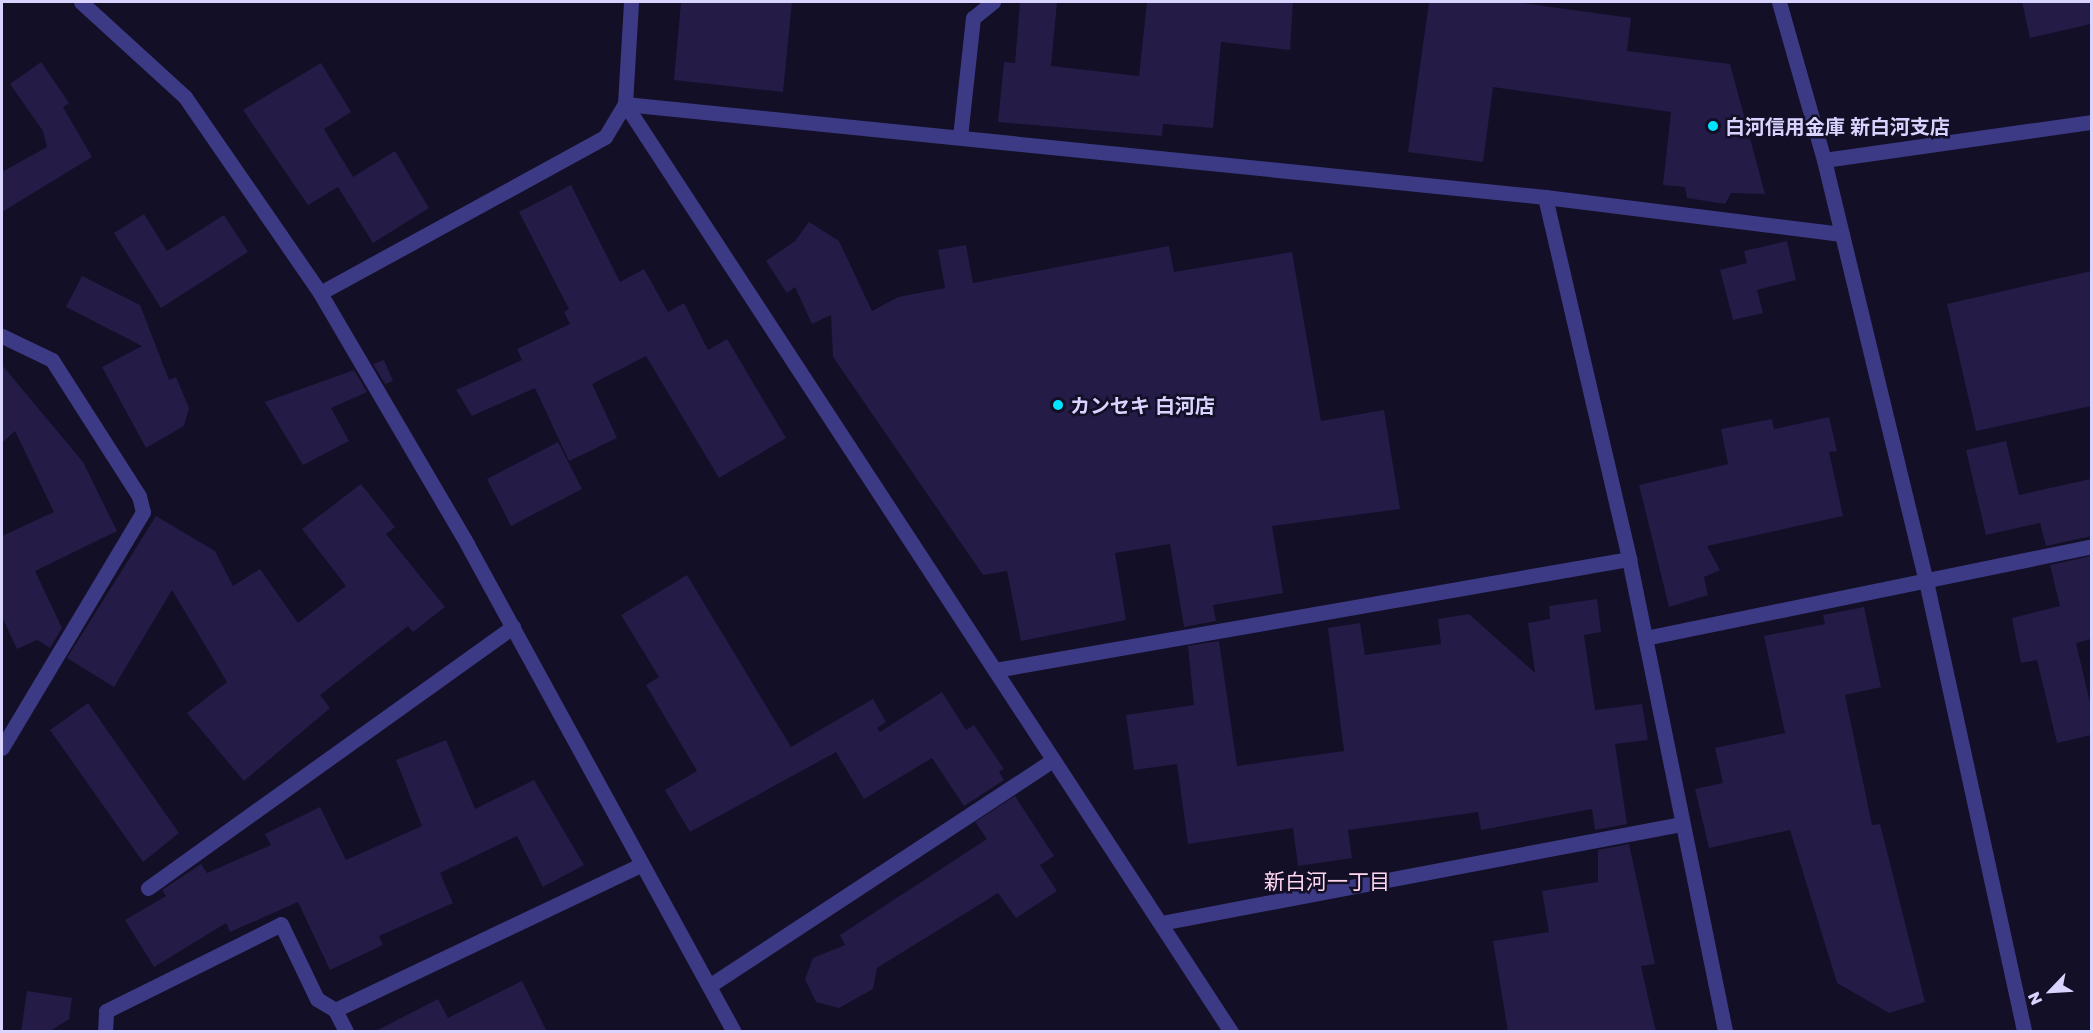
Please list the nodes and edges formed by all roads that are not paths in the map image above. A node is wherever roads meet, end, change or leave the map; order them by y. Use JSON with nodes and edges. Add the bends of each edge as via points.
{"nodes":[{"id":1,"x":81,"y":2,"type":"edge"},
{"id":2,"x":631,"y":2,"type":"edge"},
{"id":3,"x":993,"y":2,"type":"edge"},
{"id":4,"x":1779,"y":2,"type":"edge"},
{"id":5,"x":625,"y":104,"type":"junction"},
{"id":6,"x":2091,"y":122,"type":"edge"},
{"id":7,"x":960,"y":137,"type":"junction"},
{"id":8,"x":1824,"y":160,"type":"junction"},
{"id":9,"x":1545,"y":197,"type":"junction"},
{"id":10,"x":1842,"y":234,"type":"junction"},
{"id":11,"x":320,"y":293,"type":"junction"},
{"id":12,"x":2,"y":336,"type":"edge"},
{"id":13,"x":2091,"y":546,"type":"edge"},
{"id":14,"x":1629,"y":559,"type":"junction"},
{"id":15,"x":1926,"y":580,"type":"junction"},
{"id":16,"x":513,"y":627,"type":"junction"},
{"id":17,"x":1645,"y":638,"type":"junction"},
{"id":18,"x":995,"y":670,"type":"junction"},
{"id":19,"x":2,"y":748,"type":"edge"},
{"id":20,"x":1052,"y":761,"type":"junction"},
{"id":21,"x":1681,"y":824,"type":"junction"},
{"id":22,"x":640,"y":865,"type":"junction"},
{"id":23,"x":148,"y":888,"type":"dead end"},
{"id":24,"x":1161,"y":923,"type":"junction"},
{"id":25,"x":712,"y":984,"type":"junction"},
{"id":26,"x":335,"y":1010,"type":"junction"},
{"id":27,"x":105,"y":1032,"type":"edge"},
{"id":28,"x":346,"y":1032,"type":"edge"},
{"id":29,"x":734,"y":1032,"type":"edge"},
{"id":30,"x":1231,"y":1032,"type":"edge"},
{"id":31,"x":1725,"y":1032,"type":"edge"},
{"id":32,"x":2024,"y":1032,"type":"edge"}],
"edges":[{"from":1,"to":11,"type":"street","via":[[185,97]]},
{"from":2,"to":5,"type":"street"},
{"from":3,"to":7,"type":"street","via":[[973,18]]},
{"from":4,"to":8,"type":"street"},
{"from":5,"to":7,"type":"street"},
{"from":5,"to":11,"type":"street","via":[[605,137]]},
{"from":5,"to":18,"type":"street"},
{"from":6,"to":8,"type":"street"},
{"from":7,"to":9,"type":"street"},
{"from":8,"to":10,"type":"street"},
{"from":9,"to":10,"type":"street"},
{"from":9,"to":14,"type":"street"},
{"from":10,"to":15,"type":"street"},
{"from":11,"to":16,"type":"street"},
{"from":12,"to":19,"type":"street","via":[[52,360],[139,496],[143,512]]},
{"from":13,"to":15,"type":"street"},
{"from":14,"to":17,"type":"street"},
{"from":14,"to":18,"type":"street"},
{"from":15,"to":17,"type":"street"},
{"from":15,"to":32,"type":"street"},
{"from":16,"to":22,"type":"street"},
{"from":16,"to":23,"type":"street"},
{"from":17,"to":21,"type":"street"},
{"from":18,"to":20,"type":"street"},
{"from":20,"to":24,"type":"street"},
{"from":20,"to":25,"type":"street"},
{"from":21,"to":24,"type":"street"},
{"from":21,"to":31,"type":"street"},
{"from":22,"to":25,"type":"street"},
{"from":22,"to":26,"type":"street"},
{"from":24,"to":30,"type":"street"},
{"from":25,"to":29,"type":"street"},
{"from":26,"to":27,"type":"street","via":[[317,999],[281,924],[106,1011]]},
{"from":26,"to":28,"type":"street"}]}
